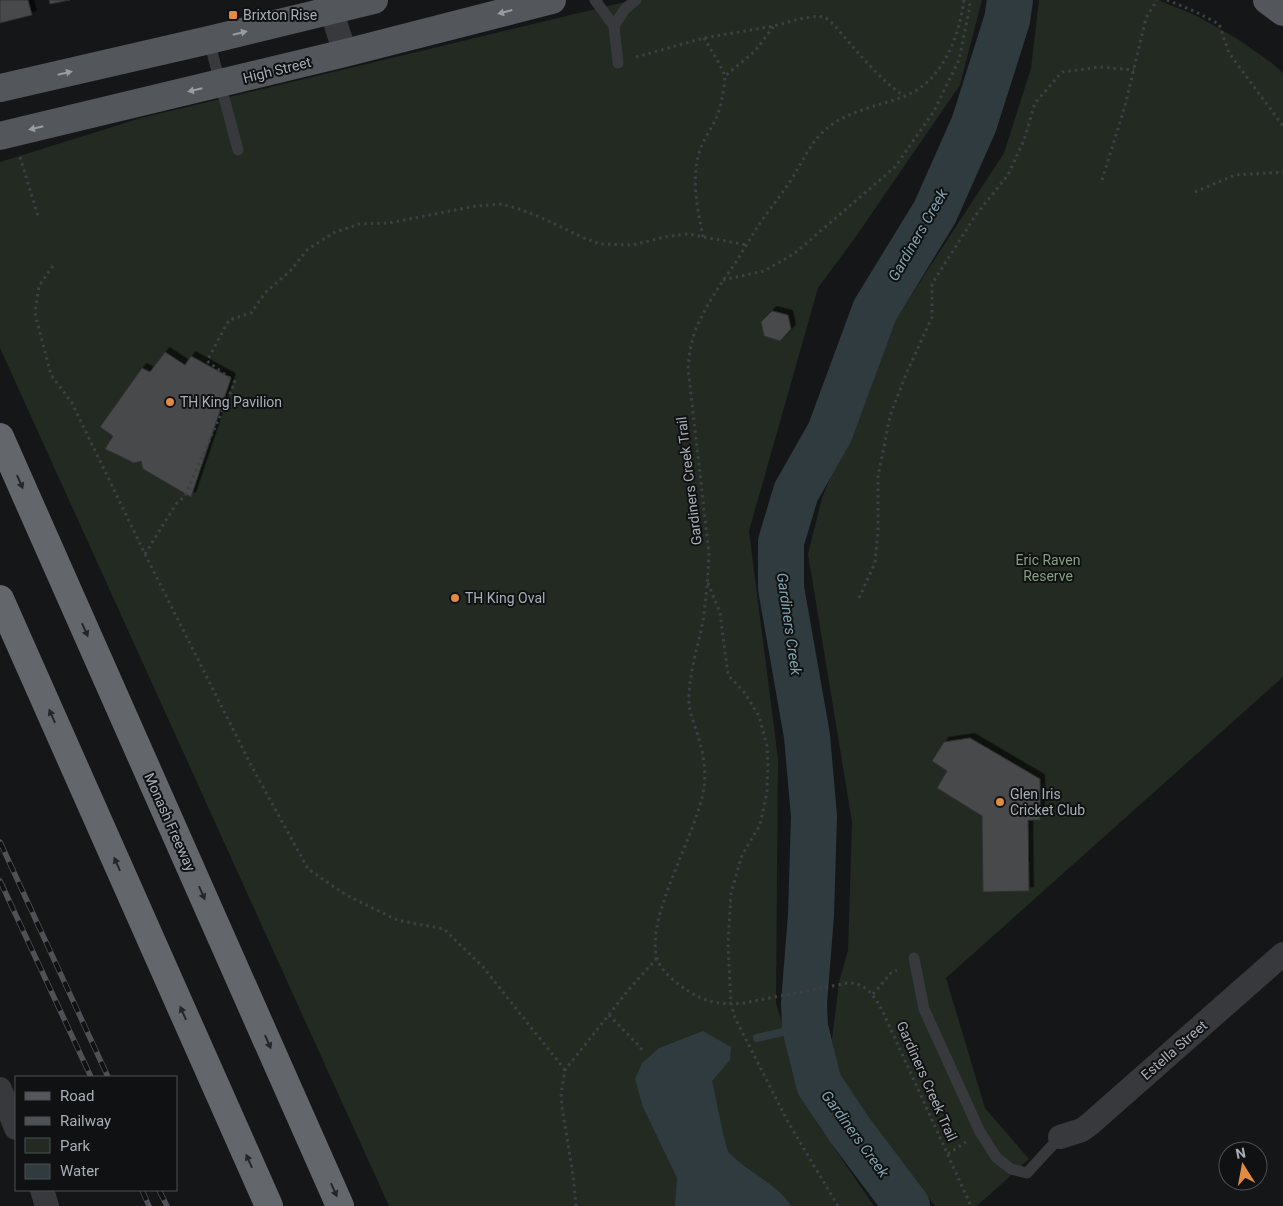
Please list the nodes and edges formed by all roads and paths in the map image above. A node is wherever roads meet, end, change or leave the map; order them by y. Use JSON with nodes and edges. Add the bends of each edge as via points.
{"nodes":[{"id":1,"x":374,"y":0,"type":"edge"},
{"id":2,"x":552,"y":0,"type":"edge"},
{"id":3,"x":595,"y":0,"type":"edge"},
{"id":4,"x":636,"y":0,"type":"edge"},
{"id":5,"x":964,"y":0,"type":"edge"},
{"id":6,"x":969,"y":0,"type":"edge"},
{"id":7,"x":1157,"y":0,"type":"edge"},
{"id":8,"x":1167,"y":0,"type":"edge"},
{"id":9,"x":1267,"y":0,"type":"edge"},
{"id":10,"x":329,"y":5,"type":"edge"},
{"id":11,"x":1283,"y":12,"type":"edge"},
{"id":12,"x":614,"y":26,"type":"junction"},
{"id":13,"x":774,"y":26,"type":"junction"},
{"id":14,"x":704,"y":38,"type":"junction"},
{"id":15,"x":209,"y":40,"type":"junction"},
{"id":16,"x":345,"y":53,"type":"junction"},
{"id":17,"x":632,"y":58,"type":"dead end"},
{"id":18,"x":618,"y":63,"type":"dead end"},
{"id":19,"x":1134,"y":70,"type":"junction"},
{"id":20,"x":725,"y":76,"type":"junction"},
{"id":21,"x":220,"y":84,"type":"junction"},
{"id":22,"x":0,"y":88,"type":"edge"},
{"id":23,"x":905,"y":96,"type":"junction"},
{"id":24,"x":1283,"y":126,"type":"edge"},
{"id":25,"x":7,"y":135,"type":"edge"},
{"id":26,"x":238,"y":150,"type":"dead end"},
{"id":27,"x":1283,"y":172,"type":"edge"},
{"id":28,"x":1102,"y":180,"type":"dead end"},
{"id":29,"x":1195,"y":192,"type":"dead end"},
{"id":30,"x":38,"y":216,"type":"dead end"},
{"id":31,"x":703,"y":237,"type":"junction"},
{"id":32,"x":747,"y":245,"type":"junction"},
{"id":33,"x":54,"y":266,"type":"dead end"},
{"id":34,"x":723,"y":280,"type":"junction"},
{"id":35,"x":0,"y":437,"type":"edge"},
{"id":36,"x":146,"y":554,"type":"junction"},
{"id":37,"x":708,"y":583,"type":"junction"},
{"id":38,"x":859,"y":598,"type":"dead end"},
{"id":39,"x":0,"y":599,"type":"edge"},
{"id":40,"x":1283,"y":954,"type":"edge"},
{"id":41,"x":657,"y":958,"type":"junction"},
{"id":42,"x":914,"y":958,"type":"joint"},
{"id":43,"x":873,"y":994,"type":"junction"},
{"id":44,"x":730,"y":1004,"type":"junction"},
{"id":45,"x":609,"y":1015,"type":"junction"},
{"id":46,"x":644,"y":1052,"type":"dead end"},
{"id":47,"x":564,"y":1070,"type":"junction"},
{"id":48,"x":0,"y":1089,"type":"edge"},
{"id":49,"x":15,"y":1126,"type":"edge"},
{"id":50,"x":1060,"y":1137,"type":"joint"},
{"id":51,"x":42,"y":1191,"type":"edge"},
{"id":52,"x":47,"y":1206,"type":"edge"},
{"id":53,"x":269,"y":1206,"type":"edge"},
{"id":54,"x":340,"y":1206,"type":"edge"},
{"id":55,"x":576,"y":1206,"type":"edge"},
{"id":56,"x":838,"y":1206,"type":"edge"},
{"id":57,"x":971,"y":1206,"type":"edge"}],
"edges":[{"from":1,"to":10,"type":"main road"},
{"from":2,"to":16,"type":"main road","name":"High Street","one_way":true},
{"from":3,"to":12,"type":"lane"},
{"from":4,"to":12,"type":"lane","via":[[625,9]]},
{"from":5,"to":23,"type":"path","name":"Gardiners Creek Trail","via":[[955,37],[942,64],[934,77]]},
{"from":6,"to":34,"type":"path","via":[[960,60],[934,111],[895,167],[795,253],[764,271]]},
{"from":7,"to":19,"type":"path","via":[[1146,18]]},
{"from":8,"to":24,"type":"path","via":[[1219,24],[1229,53]]},
{"from":9,"to":11,"type":"main road"},
{"from":15,"to":10,"type":"main road","one_way":true},
{"from":10,"to":16,"type":"street"},
{"from":12,"to":18,"type":"lane"},
{"from":13,"to":14,"type":"path"},
{"from":13,"to":20,"type":"path","via":[[755,51]]},
{"from":13,"to":23,"type":"path","via":[[818,16],[826,18],[868,66]]},
{"from":14,"to":17,"type":"path"},
{"from":14,"to":20,"type":"path"},
{"from":15,"to":21,"type":"lane"},
{"from":22,"to":15,"type":"main road","one_way":true},
{"from":16,"to":21,"type":"main road","name":"High Street"},
{"from":19,"to":28,"type":"path"},
{"from":19,"to":38,"type":"path","via":[[1100,67],[1062,72],[1035,103],[1024,140],[1008,175],[975,216],[932,284],[932,317],[890,416],[878,477],[875,563]]},
{"from":20,"to":31,"type":"path","via":[[715,120],[696,166],[695,184]]},
{"from":21,"to":25,"type":"main road","name":"High Street","one_way":true},
{"from":21,"to":26,"type":"lane"},
{"from":23,"to":32,"type":"path","name":"Gardiners Creek Trail","via":[[857,112],[834,123],[820,136],[806,152]]},
{"from":25,"to":30,"type":"path"},
{"from":27,"to":29,"type":"path","via":[[1235,176]]},
{"from":31,"to":32,"type":"path"},
{"from":31,"to":36,"type":"path","via":[[688,234],[632,245],[600,244],[502,204],[388,223],[359,224],[322,238],[265,294],[251,313],[229,320],[207,361],[235,382],[185,496],[176,504]]},
{"from":32,"to":34,"type":"path","name":"Gardiners Creek Trail"},
{"from":33,"to":36,"type":"path","via":[[39,286],[35,313],[51,376],[72,403]]},
{"from":34,"to":37,"type":"path","name":"Gardiners Creek Trail","via":[[696,330],[688,368],[706,520]]},
{"from":35,"to":54,"type":"highway","name":"Monash Freeway","one_way":true},
{"from":36,"to":47,"type":"path","via":[[252,767],[308,869],[346,895],[397,920],[444,929],[483,967]]},
{"from":37,"to":41,"type":"path","name":"Gardiners Creek Trail","via":[[689,697],[704,766],[704,787],[699,811],[658,921]]},
{"from":37,"to":44,"type":"path","via":[[720,612],[728,675],[744,692],[759,716],[768,764],[767,792],[760,825],[742,855],[731,893],[728,946]]},
{"from":53,"to":39,"type":"highway","one_way":true},
{"from":40,"to":50,"type":"street","name":"Estella Street","via":[[1090,1124]]},
{"from":41,"to":44,"type":"path","via":[[674,981],[692,994],[708,1002]]},
{"from":41,"to":45,"type":"path"},
{"from":42,"to":43,"type":"path","via":[[891,973]]},
{"from":42,"to":50,"type":"lane","via":[[924,1009],[980,1132],[996,1157],[1011,1169],[1027,1173]]},
{"from":43,"to":44,"type":"path","via":[[855,982]]},
{"from":43,"to":57,"type":"path","name":"Gardiners Creek Trail"},
{"from":44,"to":56,"type":"path","via":[[788,1122]]},
{"from":45,"to":46,"type":"path"},
{"from":45,"to":47,"type":"path"},
{"from":47,"to":55,"type":"path","via":[[562,1107]]},
{"from":48,"to":49,"type":"street"},
{"from":51,"to":52,"type":"street"}]}
